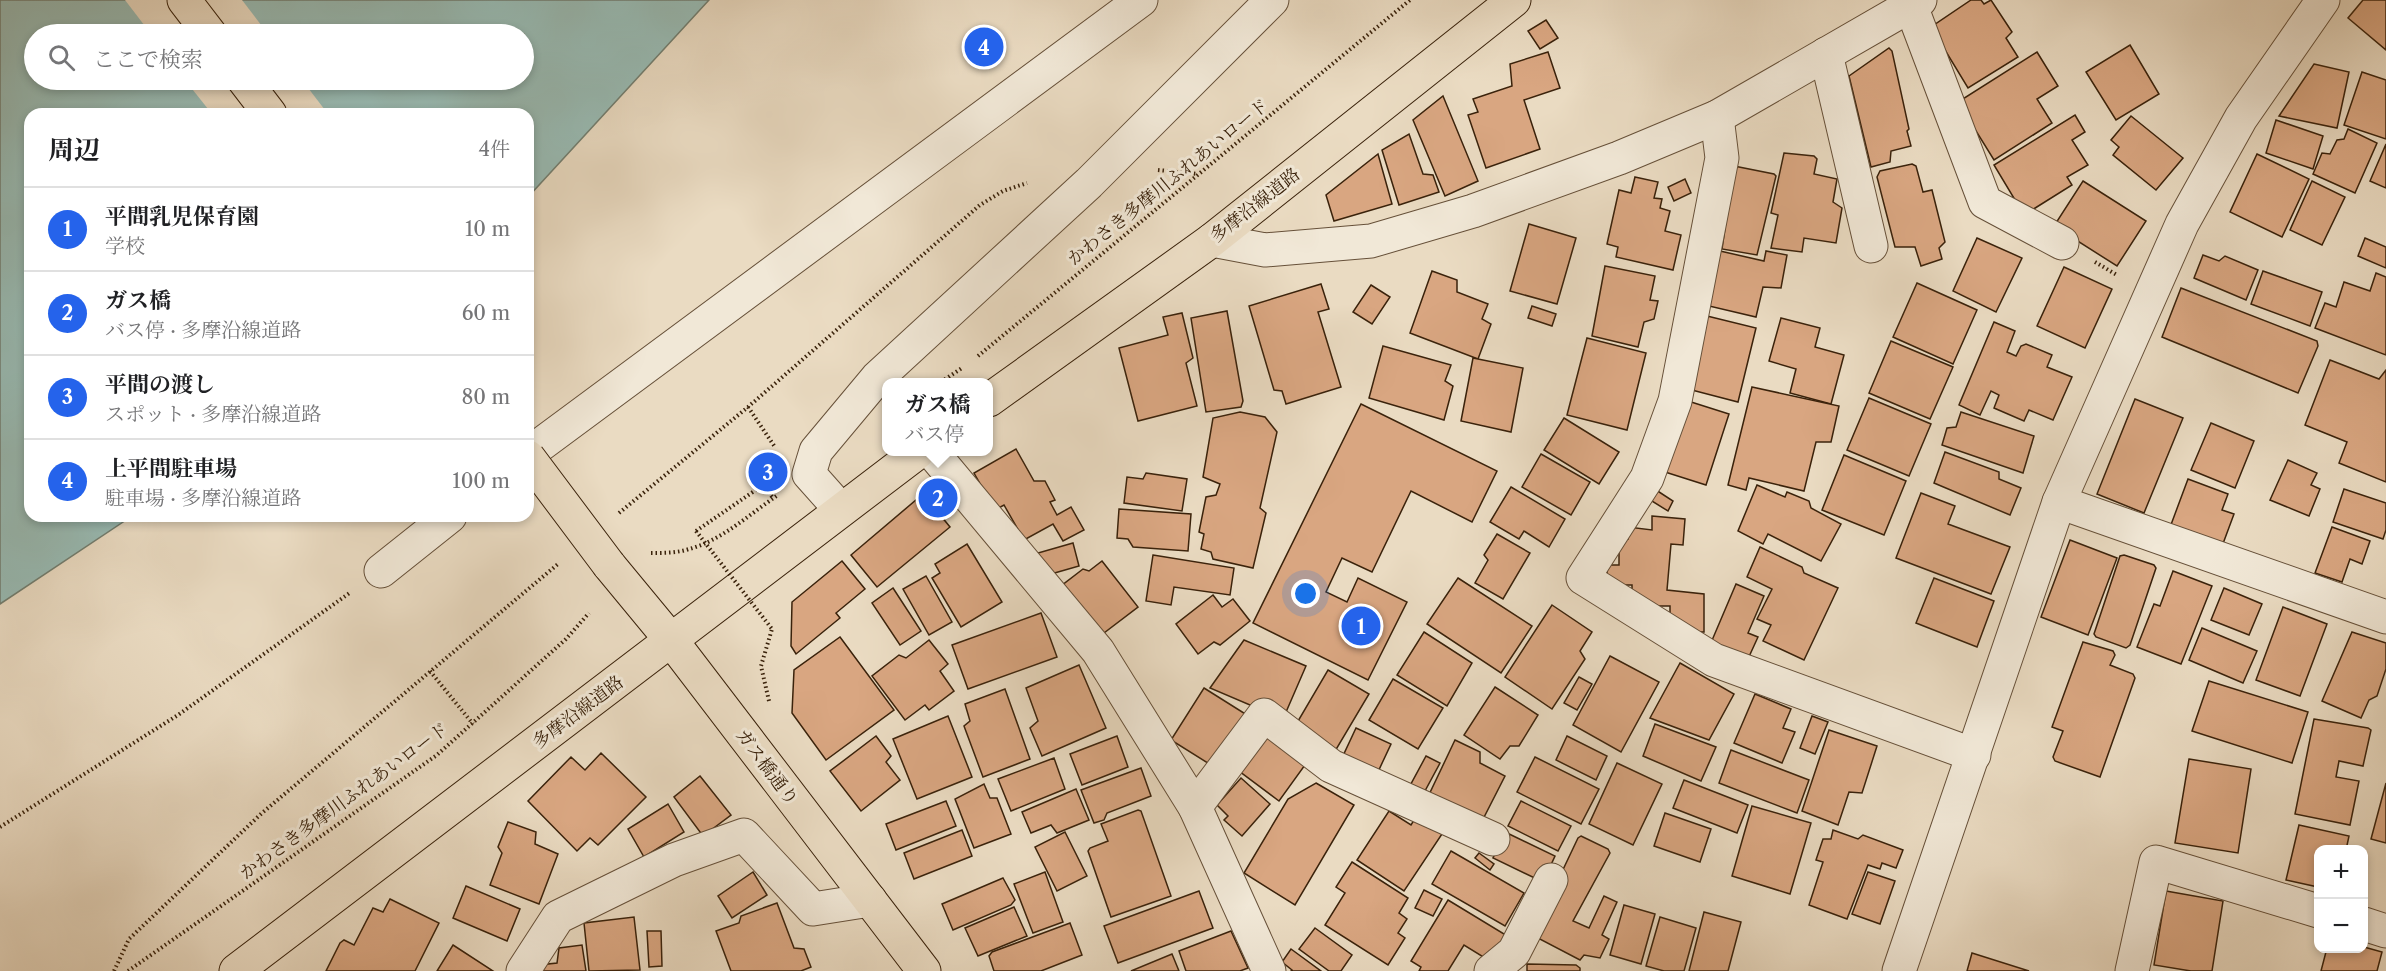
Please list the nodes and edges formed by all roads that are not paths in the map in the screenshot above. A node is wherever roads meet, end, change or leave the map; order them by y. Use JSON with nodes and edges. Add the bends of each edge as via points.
{"nodes":[{"id":1,"x":184,"y":0,"type":"edge"},
{"id":2,"x":1141,"y":0,"type":"edge"},
{"id":3,"x":1272,"y":0,"type":"edge"},
{"id":4,"x":1514,"y":0,"type":"edge"},
{"id":5,"x":2323,"y":0,"type":"edge"},
{"id":6,"x":1916,"y":3,"type":"edge"},
{"id":7,"x":202,"y":24,"type":"edge"},
{"id":8,"x":1826,"y":54,"type":"junction"},
{"id":9,"x":252,"y":90,"type":"edge"},
{"id":10,"x":265,"y":108,"type":"edge"},
{"id":11,"x":1717,"y":117,"type":"junction"},
{"id":12,"x":1212,"y":240,"type":"junction"},
{"id":13,"x":2062,"y":243,"type":"road end"},
{"id":14,"x":1871,"y":246,"type":"dead end"},
{"id":15,"x":993,"y":397,"type":"edge"},
{"id":16,"x":534,"y":452,"type":"edge"},
{"id":17,"x":913,"y":456,"type":"edge"},
{"id":18,"x":935,"y":456,"type":"edge"},
{"id":19,"x":534,"y":464,"type":"edge"},
{"id":20,"x":2059,"y":502,"type":"junction"},
{"id":21,"x":841,"y":510,"type":"junction"},
{"id":22,"x":442,"y":522,"type":"edge"},
{"id":23,"x":381,"y":571,"type":"road end"},
{"id":24,"x":2386,"y":617,"type":"edge"},
{"id":25,"x":671,"y":640,"type":"junction"},
{"id":26,"x":1974,"y":755,"type":"junction"},
{"id":27,"x":1195,"y":807,"type":"junction"},
{"id":28,"x":1493,"y":839,"type":"dead end"},
{"id":29,"x":1551,"y":880,"type":"dead end"},
{"id":30,"x":870,"y":900,"type":"junction"},
{"id":31,"x":2314,"y":909,"type":"edge"},
{"id":32,"x":2368,"y":925,"type":"edge"},
{"id":33,"x":2386,"y":931,"type":"edge"},
{"id":34,"x":262,"y":960,"type":"edge"},
{"id":35,"x":236,"y":971,"type":"edge"},
{"id":36,"x":523,"y":971,"type":"edge"},
{"id":37,"x":924,"y":971,"type":"edge"},
{"id":38,"x":1269,"y":971,"type":"edge"},
{"id":39,"x":1491,"y":971,"type":"edge"},
{"id":40,"x":1899,"y":971,"type":"edge"},
{"id":41,"x":2132,"y":971,"type":"edge"}],
"edges":[{"from":1,"to":7,"type":"main road"},
{"from":2,"to":16,"type":"street"},
{"from":3,"to":21,"type":"street","via":[[1089,183],[877,378],[816,451],[809,474]]},
{"from":4,"to":12,"type":"main road","name":"多摩沿線道路"},
{"from":5,"to":20,"type":"street","via":[[2241,117],[2182,224]]},
{"from":6,"to":8,"type":"street"},
{"from":6,"to":13,"type":"street","via":[[1985,202]]},
{"from":8,"to":11,"type":"street"},
{"from":8,"to":14,"type":"street"},
{"from":9,"to":10,"type":"main road"},
{"from":11,"to":12,"type":"street","via":[[1484,207],[1371,241],[1265,250]]},
{"from":11,"to":26,"type":"street","via":[[1722,158],[1675,401],[1647,478],[1583,578],[1714,660]]},
{"from":12,"to":15,"type":"main road","name":"多摩沿線道路"},
{"from":17,"to":21,"type":"main road","name":"多摩沿線道路"},
{"from":18,"to":27,"type":"street","via":[[1098,651]]},
{"from":19,"to":25,"type":"main road","name":"ガス橋通り","bridge":true},
{"from":20,"to":24,"type":"street"},
{"from":20,"to":26,"type":"street"},
{"from":21,"to":25,"type":"main road","name":"多摩沿線道路"},
{"from":22,"to":23,"type":"street"},
{"from":25,"to":30,"type":"main road","name":"ガス橋通り"},
{"from":25,"to":34,"type":"main road","name":"多摩沿線道路"},
{"from":26,"to":40,"type":"street"},
{"from":27,"to":28,"type":"street","via":[[1264,715],[1331,766]]},
{"from":27,"to":38,"type":"street"},
{"from":29,"to":39,"type":"street","via":[[1514,952]]},
{"from":30,"to":36,"type":"street","via":[[813,909],[744,835],[674,860],[558,917]]},
{"from":30,"to":37,"type":"main road","name":"ガス橋通り"},
{"from":31,"to":41,"type":"street","via":[[2156,862]]},
{"from":32,"to":33,"type":"street"},
{"from":34,"to":35,"type":"main road","name":"多摩沿線道路"}]}
